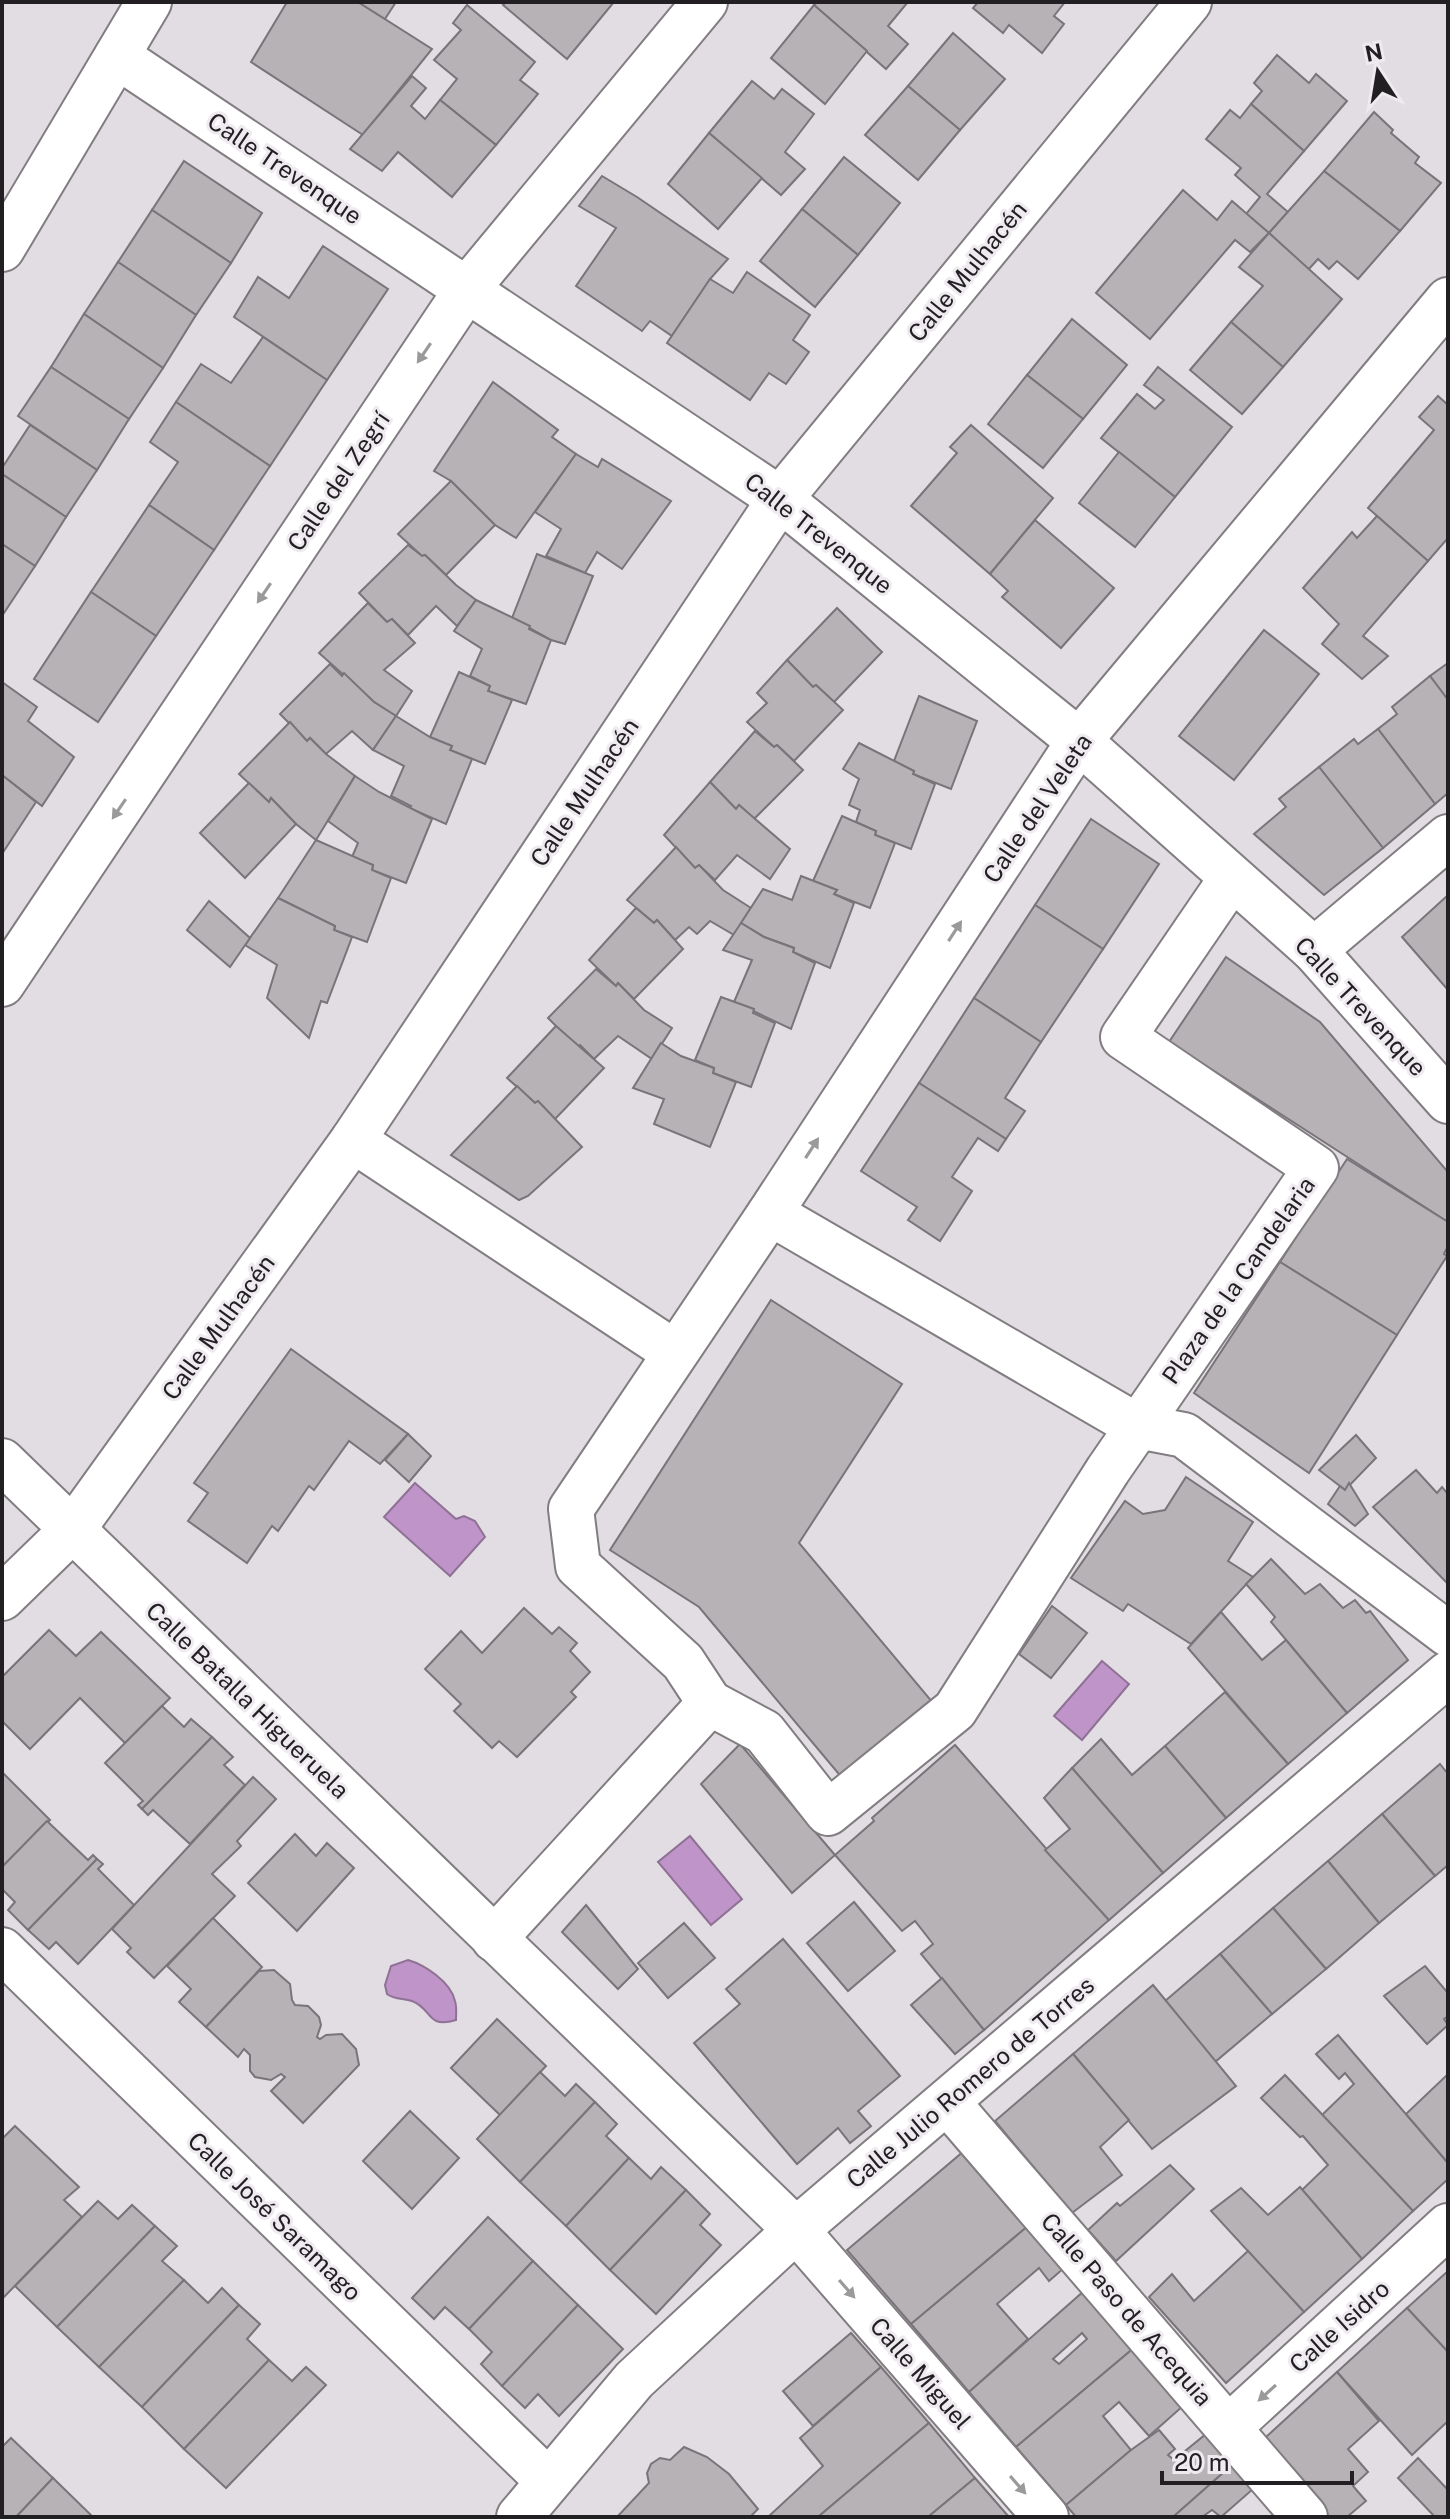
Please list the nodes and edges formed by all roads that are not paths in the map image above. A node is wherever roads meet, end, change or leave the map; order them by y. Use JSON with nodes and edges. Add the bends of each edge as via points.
{"nodes":[{"id":1,"x":149,"y":2,"type":"edge"},
{"id":2,"x":705,"y":2,"type":"edge"},
{"id":3,"x":1189,"y":2,"type":"edge"},
{"id":4,"x":117,"y":56,"type":"junction"},
{"id":5,"x":2,"y":249,"type":"edge"},
{"id":6,"x":467,"y":289,"type":"junction"},
{"id":7,"x":1448,"y":300,"type":"edge"},
{"id":8,"x":780,"y":499,"type":"junction"},
{"id":9,"x":1079,"y":741,"type":"junction"},
{"id":10,"x":1448,"y":837,"type":"edge"},
{"id":11,"x":1231,"y":879,"type":"junction"},
{"id":12,"x":1314,"y":950,"type":"junction"},
{"id":13,"x":2,"y":984,"type":"edge"},
{"id":14,"x":1448,"y":1101,"type":"edge"},
{"id":15,"x":353,"y":1140,"type":"junction"},
{"id":16,"x":770,"y":1213,"type":"junction"},
{"id":17,"x":674,"y":1352,"type":"junction"},
{"id":18,"x":1137,"y":1426,"type":"junction"},
{"id":19,"x":2,"y":1461,"type":"edge"},
{"id":20,"x":73,"y":1529,"type":"junction"},
{"id":21,"x":2,"y":1598,"type":"edge"},
{"id":22,"x":1448,"y":1634,"type":"edge"},
{"id":23,"x":1448,"y":1674,"type":"edge"},
{"id":24,"x":710,"y":1703,"type":"junction"},
{"id":25,"x":494,"y":1939,"type":"junction"},
{"id":26,"x":2,"y":1950,"type":"edge"},
{"id":27,"x":948,"y":2103,"type":"junction"},
{"id":28,"x":1448,"y":2226,"type":"edge"},
{"id":29,"x":796,"y":2230,"type":"junction"},
{"id":30,"x":1229,"y":2427,"type":"junction"},
{"id":31,"x":543,"y":2502,"type":"edge"},
{"id":32,"x":1046,"y":2517,"type":"edge"},
{"id":33,"x":1305,"y":2517,"type":"edge"}],
"edges":[{"from":1,"to":4,"type":"street"},
{"from":2,"to":6,"type":"street","name":"Calle del Zegrí"},
{"from":3,"to":8,"type":"street","name":"Calle Mulhacén"},
{"from":4,"to":5,"type":"street"},
{"from":4,"to":6,"type":"street","name":"Calle Trevenque"},
{"from":6,"to":8,"type":"street","name":"Calle Trevenque"},
{"from":6,"to":13,"type":"street","name":"Calle del Zegrí","one_way":true},
{"from":7,"to":9,"type":"street","name":"Calle del Veleta"},
{"from":8,"to":9,"type":"street","name":"Calle Trevenque"},
{"from":8,"to":15,"type":"street","name":"Calle Mulhacén"},
{"from":9,"to":11,"type":"street","name":"Calle Trevenque"},
{"from":16,"to":9,"type":"street","name":"Calle del Veleta","one_way":true},
{"from":10,"to":12,"type":"street"},
{"from":11,"to":12,"type":"street","name":"Calle Trevenque"},
{"from":11,"to":18,"type":"street","name":"Plaza de la Candelaria","via":[[1123,1037],[1316,1168]]},
{"from":12,"to":14,"type":"street","name":"Calle Trevenque"},
{"from":15,"to":17,"type":"street"},
{"from":15,"to":20,"type":"street","name":"Calle Mulhacén"},
{"from":16,"to":17,"type":"street","name":"Calle del Veleta"},
{"from":16,"to":18,"type":"street"},
{"from":17,"to":24,"type":"street","name":"Calle del Veleta","via":[[571,1509],[578,1566],[683,1662]]},
{"from":18,"to":22,"type":"street","via":[[1184,1435]]},
{"from":18,"to":24,"type":"street","name":"Plaza de la Candelaria","via":[[955,1710],[828,1813],[764,1732]]},
{"from":19,"to":20,"type":"street","name":"Calle Batalla Higueruela"},
{"from":20,"to":21,"type":"street","name":"Calle Mulhacén"},
{"from":20,"to":25,"type":"street","name":"Calle Batalla Higueruela"},
{"from":23,"to":27,"type":"street","name":"Calle Julio Romero de Torres"},
{"from":24,"to":25,"type":"street"},
{"from":25,"to":29,"type":"street","name":"Calle Batalla Higueruela"},
{"from":26,"to":31,"type":"street","name":"Calle José Saramago"},
{"from":27,"to":29,"type":"street","name":"Calle Julio Romero de Torres"},
{"from":27,"to":30,"type":"street","name":"Calle Paso de Acequia"},
{"from":28,"to":30,"type":"street","name":"Calle Isidro","one_way":true},
{"from":29,"to":31,"type":"street","name":"Calle Julio Romero de Torres","via":[[634,2380]]},
{"from":29,"to":32,"type":"street","name":"Calle Miguel","one_way":true},
{"from":30,"to":33,"type":"street","name":"Calle Paso de Acequia"}]}
